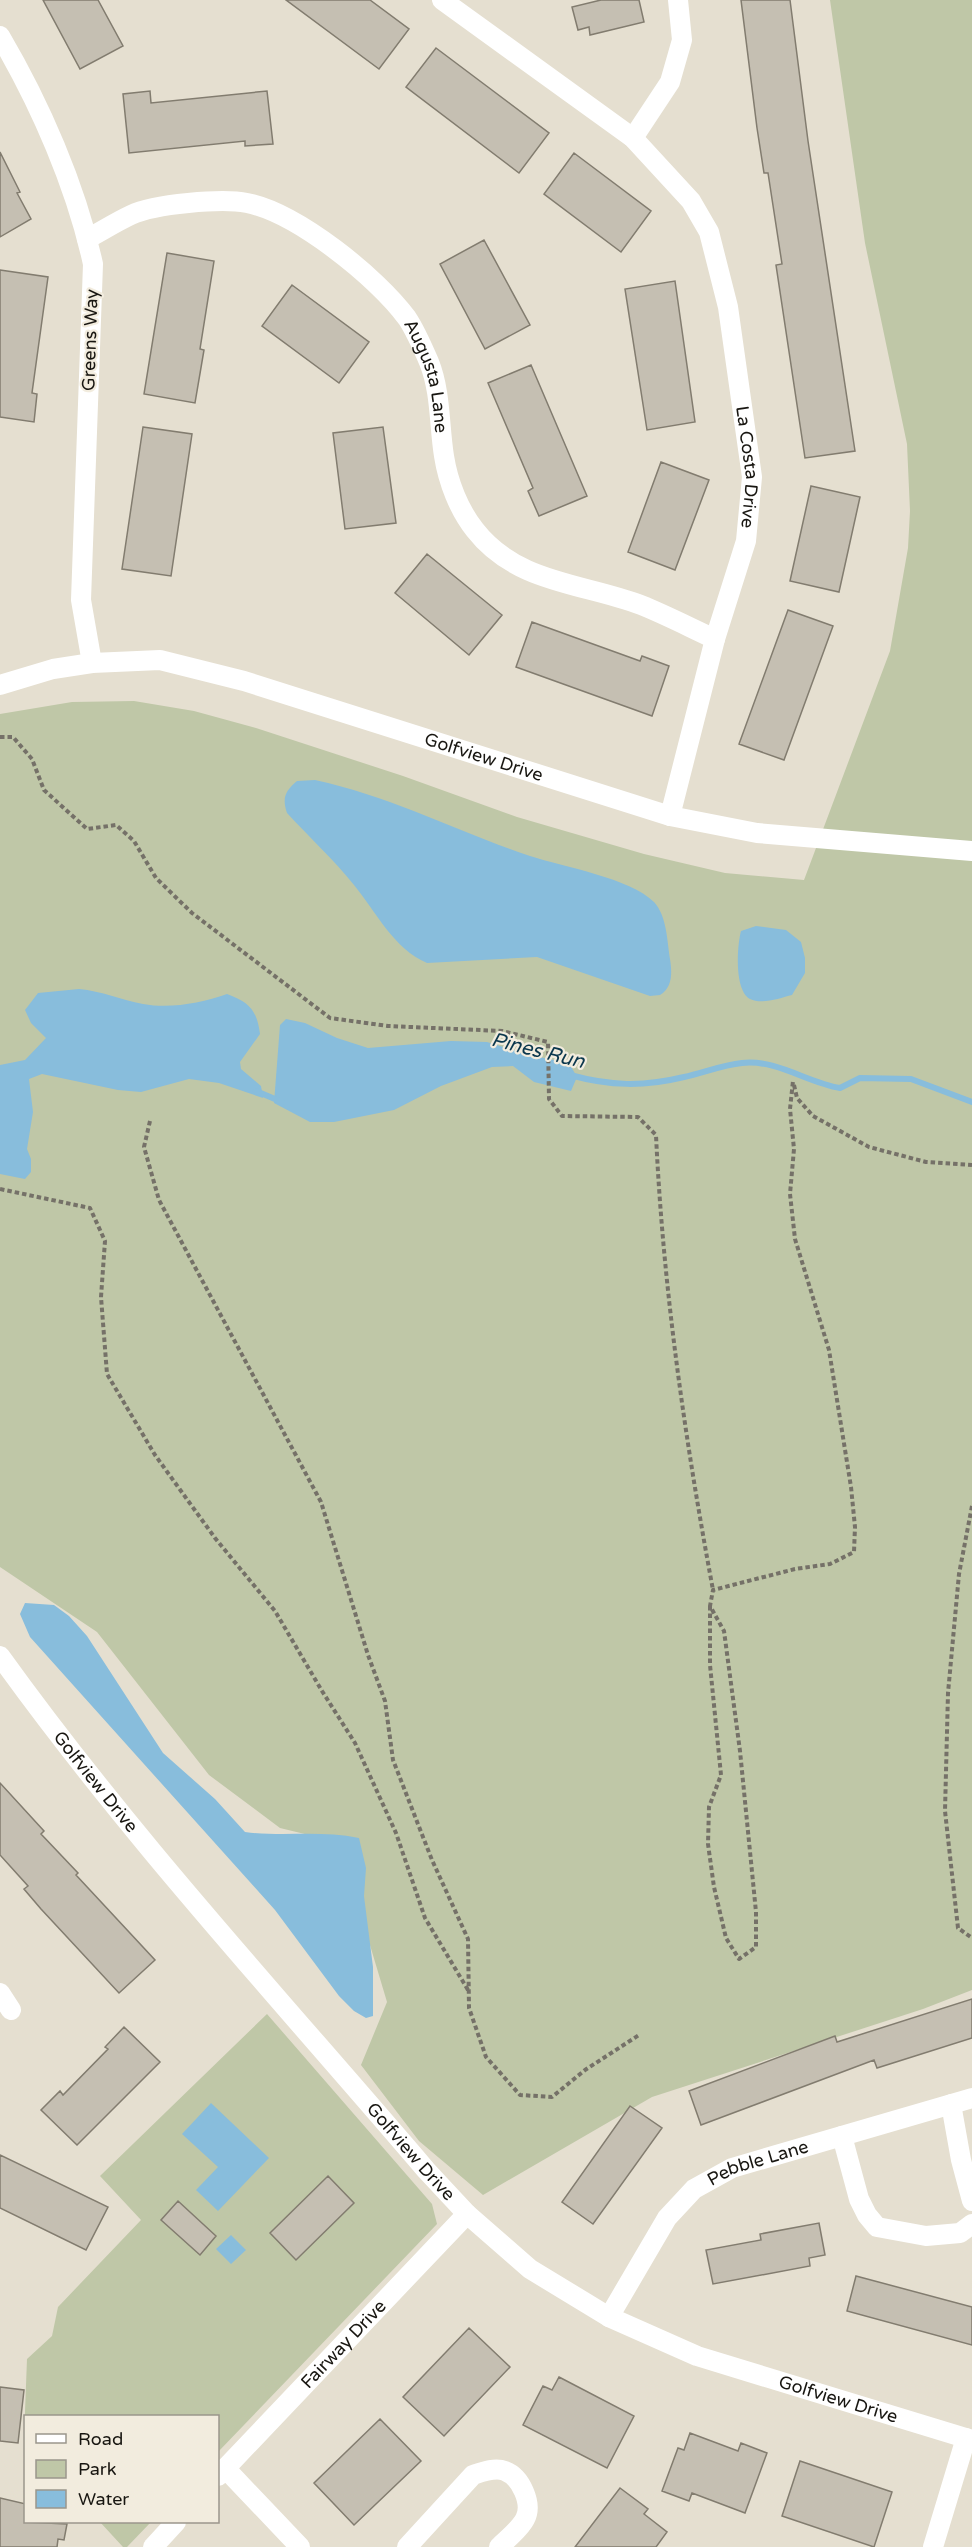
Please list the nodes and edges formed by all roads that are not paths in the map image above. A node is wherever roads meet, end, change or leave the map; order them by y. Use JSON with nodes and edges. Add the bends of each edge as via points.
{"nodes":[{"id":1,"x":442,"y":0,"type":"edge"},
{"id":2,"x":678,"y":0,"type":"edge"},
{"id":3,"x":0,"y":36,"type":"edge"},
{"id":4,"x":633,"y":138,"type":"junction"},
{"id":5,"x":87,"y":239,"type":"junction"},
{"id":6,"x":715,"y":639,"type":"junction"},
{"id":7,"x":92,"y":663,"type":"junction"},
{"id":8,"x":0,"y":685,"type":"edge"},
{"id":9,"x":670,"y":816,"type":"junction"},
{"id":10,"x":972,"y":851,"type":"edge"},
{"id":11,"x":0,"y":1656,"type":"edge"},
{"id":12,"x":972,"y":2098,"type":"edge"},
{"id":13,"x":951,"y":2104,"type":"junction"},
{"id":14,"x":842,"y":2136,"type":"junction"},
{"id":15,"x":972,"y":2201,"type":"edge"},
{"id":16,"x":467,"y":2214,"type":"junction"},
{"id":17,"x":972,"y":2224,"type":"edge"},
{"id":18,"x":609,"y":2317,"type":"junction"},
{"id":19,"x":969,"y":2439,"type":"edge"},
{"id":20,"x":221,"y":2472,"type":"edge"},
{"id":21,"x":175,"y":2523,"type":"edge"},
{"id":22,"x":153,"y":2547,"type":"edge"},
{"id":23,"x":300,"y":2547,"type":"edge"},
{"id":24,"x":407,"y":2547,"type":"edge"},
{"id":25,"x":499,"y":2547,"type":"edge"},
{"id":26,"x":933,"y":2547,"type":"edge"}],
"edges":[{"from":1,"to":4,"type":"street","name":"La Costa Drive"},
{"from":2,"to":4,"type":"street","via":[[682,40],[670,82]]},
{"from":3,"to":5,"type":"street","name":"Greens Way","via":[[60,159]]},
{"from":4,"to":6,"type":"street","name":"La Costa Drive","via":[[691,201],[709,232],[728,306],[752,477],[747,542]]},
{"from":5,"to":6,"type":"street","name":"Augusta Lane","via":[[133,214],[158,207],[246,202],[273,211],[324,242],[368,276],[407,318],[430,363],[438,393],[444,458],[460,508],[476,532],[504,556],[547,580],[640,605]]},
{"from":5,"to":7,"type":"street","name":"Greens Way","via":[[93,264],[81,600]]},
{"from":6,"to":9,"type":"street","name":"La Costa Drive"},
{"from":7,"to":8,"type":"street","name":"Golfview Drive","via":[[53,669]]},
{"from":7,"to":9,"type":"street","name":"Golfview Drive","via":[[160,660],[244,681]]},
{"from":9,"to":10,"type":"street","name":"Golfview Drive","via":[[757,833]]},
{"from":11,"to":16,"type":"street","name":"Golfview Drive","via":[[128,1821]]},
{"from":12,"to":13,"type":"street","name":"Pebble Lane"},
{"from":13,"to":14,"type":"street","name":"Pebble Lane"},
{"from":13,"to":15,"type":"street"},
{"from":14,"to":17,"type":"street","via":[[859,2199],[877,2227],[926,2236],[960,2233]]},
{"from":14,"to":18,"type":"street","name":"Pebble Lane","via":[[732,2168],[694,2189],[667,2217]]},
{"from":16,"to":18,"type":"street","name":"Golfview Drive","via":[[530,2269]]},
{"from":16,"to":20,"type":"street","name":"Fairway Drive"},
{"from":18,"to":19,"type":"street","name":"Golfview Drive","via":[[697,2356]]},
{"from":19,"to":26,"type":"street"},
{"from":20,"to":23,"type":"street"},
{"from":21,"to":22,"type":"street"},
{"from":24,"to":25,"type":"street","via":[[473,2475],[487,2470],[505,2471],[518,2481],[527,2499],[526,2519]]}]}
